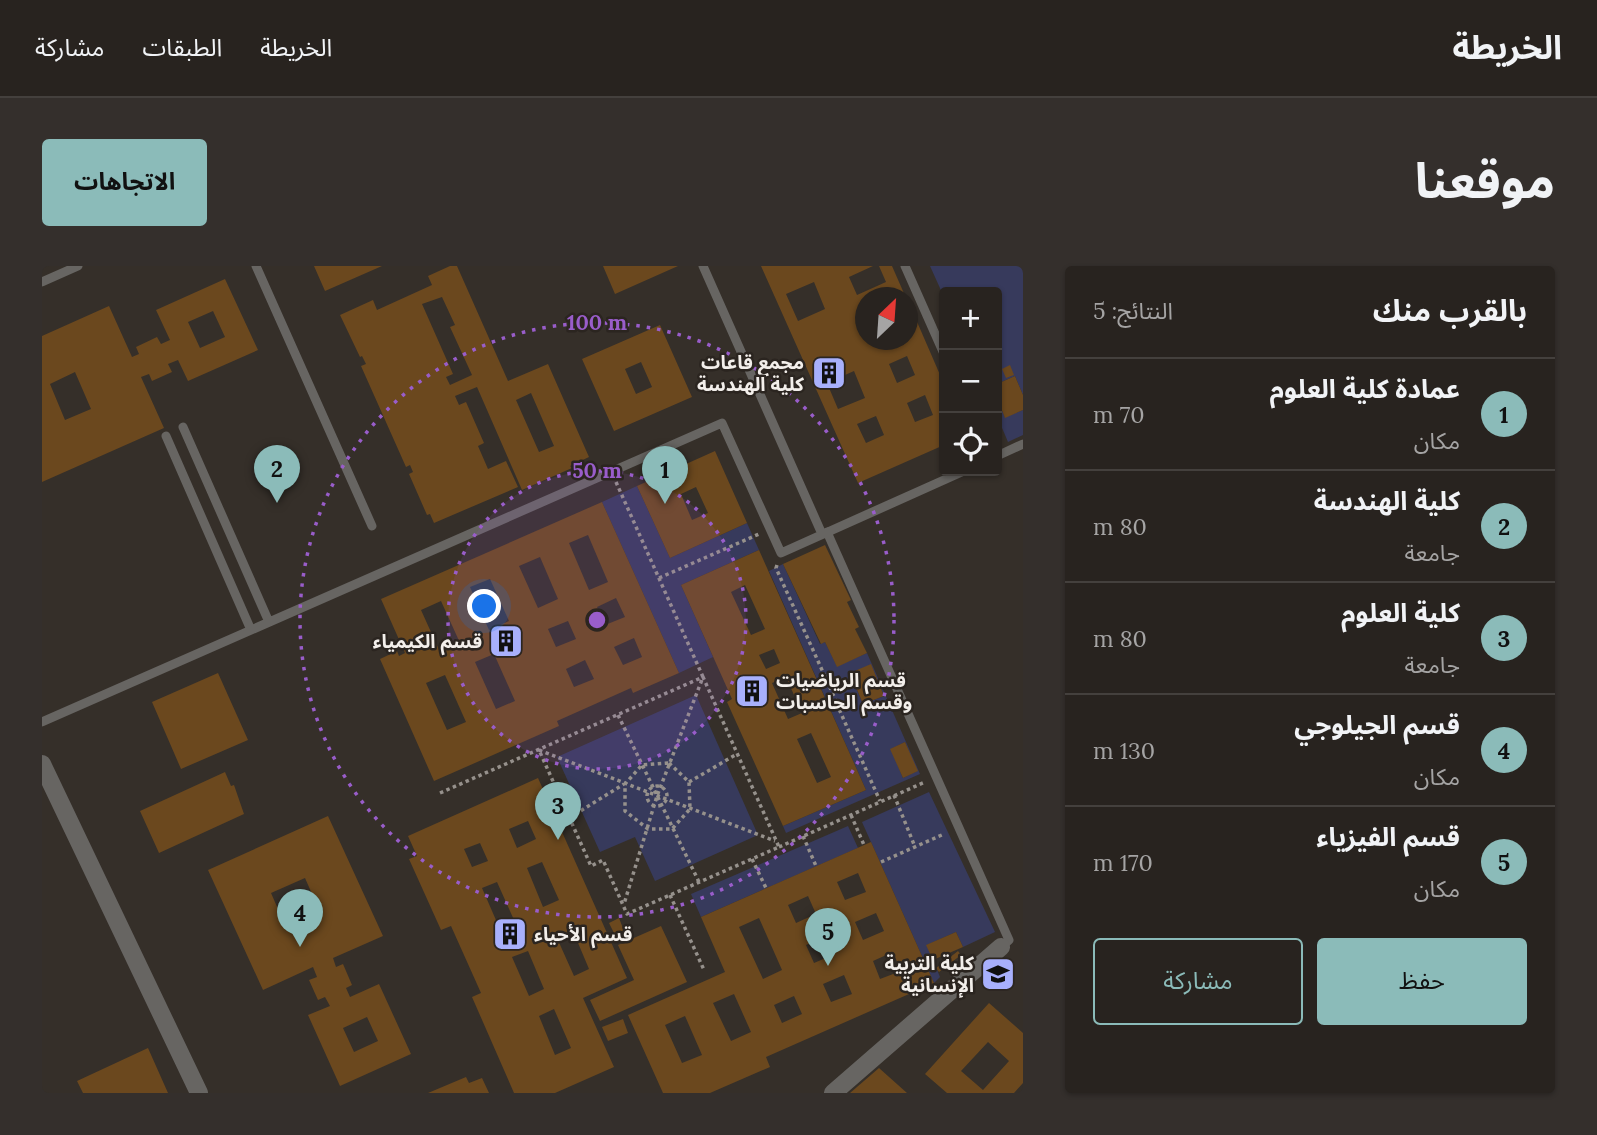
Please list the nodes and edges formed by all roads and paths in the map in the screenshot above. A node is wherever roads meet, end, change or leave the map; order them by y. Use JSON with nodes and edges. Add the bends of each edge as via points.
{"nodes":[{"id":1,"x":78,"y":266,"type":"edge"},
{"id":2,"x":257,"y":266,"type":"edge"},
{"id":3,"x":703,"y":266,"type":"edge"},
{"id":4,"x":905,"y":266,"type":"edge"},
{"id":5,"x":42,"y":282,"type":"edge"},
{"id":6,"x":942,"y":350,"type":"edge"},
{"id":7,"x":183,"y":427,"type":"dead end"},
{"id":8,"x":166,"y":436,"type":"dead end"},
{"id":9,"x":1023,"y":444,"type":"edge"},
{"id":10,"x":1002,"y":454,"type":"edge"},
{"id":11,"x":611,"y":472,"type":"junction"},
{"id":12,"x":953,"y":476,"type":"edge"},
{"id":13,"x":372,"y":526,"type":"dead end"},
{"id":14,"x":770,"y":529,"type":"junction"},
{"id":15,"x":825,"y":533,"type":"junction"},
{"id":16,"x":781,"y":553,"type":"junction"},
{"id":17,"x":659,"y":578,"type":"junction"},
{"id":18,"x":269,"y":622,"type":"junction"},
{"id":19,"x":251,"y":630,"type":"junction"},
{"id":20,"x":703,"y":677,"type":"junction"},
{"id":21,"x":618,"y":715,"type":"junction"},
{"id":22,"x":42,"y":722,"type":"edge"},
{"id":23,"x":539,"y":750,"type":"junction"},
{"id":24,"x":737,"y":754,"type":"junction"},
{"id":25,"x":669,"y":763,"type":"junction"},
{"id":26,"x":42,"y":764,"type":"edge"},
{"id":27,"x":642,"y":765,"type":"junction"},
{"id":28,"x":936,"y":776,"type":"junction"},
{"id":29,"x":689,"y":782,"type":"junction"},
{"id":30,"x":625,"y":783,"type":"junction"},
{"id":31,"x":652,"y":787,"type":"junction"},
{"id":32,"x":662,"y":787,"type":"junction"},
{"id":33,"x":647,"y":792,"type":"junction"},
{"id":34,"x":440,"y":793,"type":"dead end"},
{"id":35,"x":894,"y":795,"type":"junction"},
{"id":36,"x":657,"y":796,"type":"junction"},
{"id":37,"x":666,"y":800,"type":"junction"},
{"id":38,"x":880,"y":801,"type":"junction"},
{"id":39,"x":661,"y":805,"type":"junction"},
{"id":40,"x":655,"y":806,"type":"junction"},
{"id":41,"x":690,"y":809,"type":"junction"},
{"id":42,"x":851,"y":815,"type":"junction"},
{"id":43,"x":569,"y":818,"type":"junction"},
{"id":44,"x":648,"y":829,"type":"junction"},
{"id":45,"x":673,"y":829,"type":"junction"},
{"id":46,"x":944,"y":834,"type":"dead end"},
{"id":47,"x":803,"y":836,"type":"junction"},
{"id":48,"x":776,"y":841,"type":"junction"},
{"id":49,"x":864,"y":845,"type":"dead end"},
{"id":50,"x":779,"y":847,"type":"junction"},
{"id":51,"x":915,"y":847,"type":"junction"},
{"id":52,"x":752,"y":859,"type":"junction"},
{"id":53,"x":881,"y":862,"type":"dead end"},
{"id":54,"x":816,"y":866,"type":"dead end"},
{"id":55,"x":699,"y":882,"type":"junction"},
{"id":56,"x":766,"y":888,"type":"dead end"},
{"id":57,"x":670,"y":895,"type":"junction"},
{"id":58,"x":623,"y":906,"type":"junction"},
{"id":59,"x":1001,"y":947,"type":"joint"},
{"id":60,"x":704,"y":970,"type":"dead end"},
{"id":61,"x":199,"y":1093,"type":"edge"},
{"id":62,"x":833,"y":1093,"type":"edge"}],
"edges":[{"from":1,"to":5,"type":"lane"},
{"from":2,"to":13,"type":"lane"},
{"from":3,"to":15,"type":"lane"},
{"from":4,"to":6,"type":"lane"},
{"from":7,"to":18,"type":"lane"},
{"from":8,"to":19,"type":"lane"},
{"from":9,"to":10,"type":"lane"},
{"from":11,"to":14,"type":"lane","via":[[722,424]]},
{"from":11,"to":17,"type":"path"},
{"from":11,"to":18,"type":"lane"},
{"from":12,"to":15,"type":"lane"},
{"from":14,"to":16,"type":"lane"},
{"from":14,"to":17,"type":"path"},
{"from":15,"to":16,"type":"lane"},
{"from":15,"to":28,"type":"lane"},
{"from":16,"to":38,"type":"path","via":[[776,568],[835,701],[842,703],[839,709]]},
{"from":17,"to":20,"type":"path"},
{"from":18,"to":19,"type":"lane"},
{"from":19,"to":22,"type":"lane"},
{"from":20,"to":21,"type":"path"},
{"from":20,"to":24,"type":"path"},
{"from":20,"to":25,"type":"path"},
{"from":21,"to":23,"type":"path"},
{"from":21,"to":27,"type":"path"},
{"from":23,"to":30,"type":"path"},
{"from":23,"to":34,"type":"path"},
{"from":23,"to":43,"type":"path"},
{"from":24,"to":29,"type":"path"},
{"from":24,"to":48,"type":"path"},
{"from":25,"to":27,"type":"path"},
{"from":25,"to":29,"type":"path"},
{"from":25,"to":32,"type":"path"},
{"from":26,"to":61,"type":"street"},
{"from":27,"to":30,"type":"path"},
{"from":27,"to":31,"type":"path"},
{"from":28,"to":35,"type":"path"},
{"from":28,"to":59,"type":"lane","via":[[1009,940]]},
{"from":29,"to":41,"type":"path"},
{"from":30,"to":33,"type":"path"},
{"from":30,"to":43,"type":"path"},
{"from":30,"to":44,"type":"path","via":[[625,811]]},
{"from":31,"to":32,"type":"path"},
{"from":31,"to":33,"type":"path"},
{"from":31,"to":36,"type":"path"},
{"from":32,"to":36,"type":"path"},
{"from":32,"to":37,"type":"path"},
{"from":33,"to":36,"type":"path"},
{"from":33,"to":40,"type":"path","via":[[648,801]]},
{"from":35,"to":38,"type":"path"},
{"from":35,"to":51,"type":"path"},
{"from":36,"to":37,"type":"path"},
{"from":36,"to":39,"type":"path"},
{"from":36,"to":40,"type":"path"},
{"from":37,"to":39,"type":"path"},
{"from":37,"to":41,"type":"path"},
{"from":38,"to":42,"type":"path"},
{"from":39,"to":40,"type":"path"},
{"from":39,"to":45,"type":"path"},
{"from":40,"to":44,"type":"path"},
{"from":41,"to":45,"type":"path"},
{"from":41,"to":48,"type":"path"},
{"from":42,"to":47,"type":"path"},
{"from":42,"to":49,"type":"path"},
{"from":43,"to":58,"type":"path","via":[[591,866],[603,860]]},
{"from":44,"to":45,"type":"path"},
{"from":44,"to":58,"type":"path"},
{"from":45,"to":55,"type":"path"},
{"from":46,"to":51,"type":"path"},
{"from":47,"to":50,"type":"path"},
{"from":47,"to":54,"type":"path"},
{"from":48,"to":50,"type":"path"},
{"from":50,"to":52,"type":"path"},
{"from":51,"to":53,"type":"path"},
{"from":52,"to":55,"type":"path"},
{"from":52,"to":56,"type":"path"},
{"from":55,"to":57,"type":"path"},
{"from":57,"to":58,"type":"path","via":[[627,914]]},
{"from":57,"to":60,"type":"path"},
{"from":59,"to":62,"type":"street"}]}
